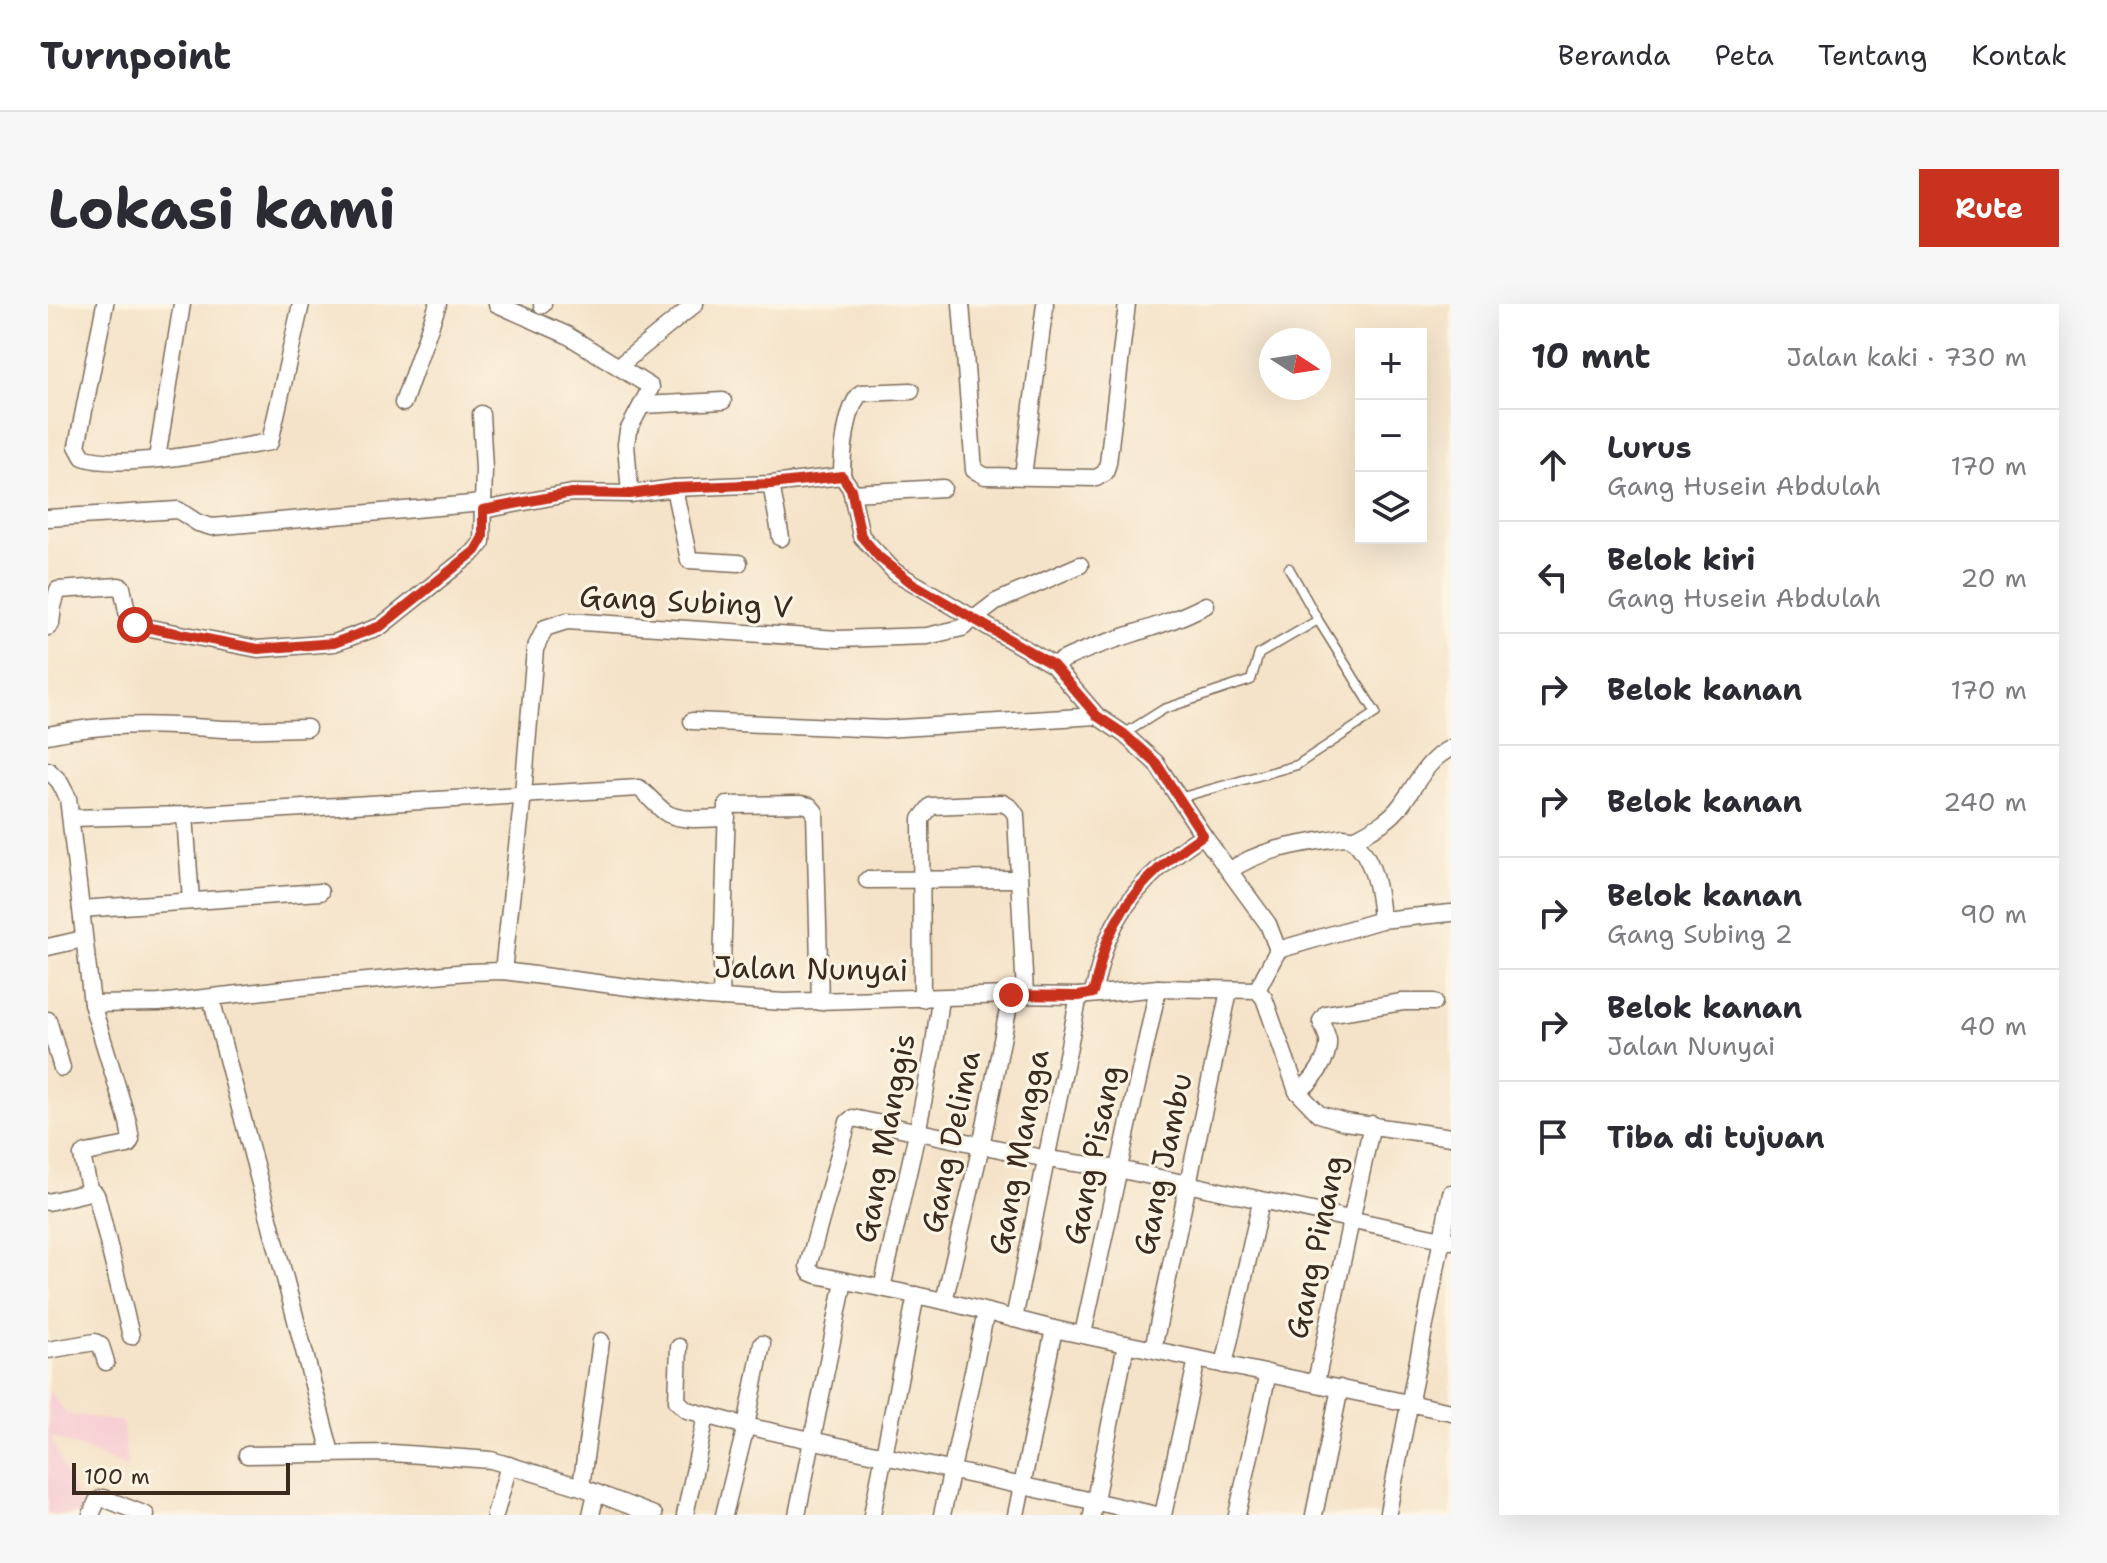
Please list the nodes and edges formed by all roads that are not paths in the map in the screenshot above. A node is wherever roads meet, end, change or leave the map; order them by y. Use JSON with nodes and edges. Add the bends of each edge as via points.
{"nodes":[{"id":1,"x":105,"y":304,"type":"edge"},
{"id":2,"x":182,"y":304,"type":"edge"},
{"id":3,"x":301,"y":304,"type":"edge"},
{"id":4,"x":438,"y":304,"type":"edge"},
{"id":5,"x":497,"y":304,"type":"edge"},
{"id":6,"x":695,"y":304,"type":"edge"},
{"id":7,"x":961,"y":304,"type":"edge"},
{"id":8,"x":1045,"y":304,"type":"edge"},
{"id":9,"x":1127,"y":304,"type":"edge"},
{"id":10,"x":540,"y":308,"type":"edge"},
{"id":11,"x":619,"y":366,"type":"junction"},
{"id":12,"x":911,"y":391,"type":"dead end"},
{"id":13,"x":723,"y":401,"type":"dead end"},
{"id":14,"x":403,"y":403,"type":"dead end"},
{"id":15,"x":643,"y":405,"type":"junction"},
{"id":16,"x":481,"y":414,"type":"dead end"},
{"id":17,"x":157,"y":458,"type":"junction"},
{"id":18,"x":842,"y":476,"type":"junction"},
{"id":19,"x":1023,"y":476,"type":"junction"},
{"id":20,"x":771,"y":484,"type":"junction"},
{"id":21,"x":674,"y":488,"type":"junction"},
{"id":22,"x":943,"y":488,"type":"dead end"},
{"id":23,"x":852,"y":493,"type":"junction"},
{"id":24,"x":630,"y":494,"type":"junction"},
{"id":25,"x":483,"y":506,"type":"junction"},
{"id":26,"x":48,"y":518,"type":"edge"},
{"id":27,"x":781,"y":538,"type":"dead end"},
{"id":28,"x":739,"y":563,"type":"dead end"},
{"id":29,"x":1080,"y":565,"type":"dead end"},
{"id":30,"x":1289,"y":568,"type":"dead end"},
{"id":31,"x":1206,"y":605,"type":"dead end"},
{"id":32,"x":977,"y":619,"type":"junction"},
{"id":33,"x":1318,"y":620,"type":"junction"},
{"id":34,"x":48,"y":627,"type":"edge"},
{"id":35,"x":1053,"y":665,"type":"junction"},
{"id":36,"x":1097,"y":716,"type":"junction"},
{"id":37,"x":692,"y":721,"type":"dead end"},
{"id":38,"x":307,"y":728,"type":"dead end"},
{"id":39,"x":1124,"y":734,"type":"junction"},
{"id":40,"x":48,"y":735,"type":"edge"},
{"id":41,"x":1451,"y":748,"type":"edge"},
{"id":42,"x":48,"y":770,"type":"edge"},
{"id":43,"x":523,"y":794,"type":"junction"},
{"id":44,"x":1179,"y":798,"type":"junction"},
{"id":45,"x":185,"y":815,"type":"junction"},
{"id":46,"x":72,"y":818,"type":"junction"},
{"id":47,"x":727,"y":818,"type":"junction"},
{"id":48,"x":1203,"y":835,"type":"junction"},
{"id":49,"x":1354,"y":839,"type":"junction"},
{"id":50,"x":1229,"y":871,"type":"junction"},
{"id":51,"x":1019,"y":879,"type":"junction"},
{"id":52,"x":867,"y":880,"type":"dead end"},
{"id":53,"x":923,"y":881,"type":"junction"},
{"id":54,"x":320,"y":892,"type":"dead end"},
{"id":55,"x":191,"y":901,"type":"junction"},
{"id":56,"x":81,"y":909,"type":"junction"},
{"id":57,"x":1451,"y":913,"type":"edge"},
{"id":58,"x":1381,"y":920,"type":"junction"},
{"id":59,"x":83,"y":939,"type":"junction"},
{"id":60,"x":48,"y":947,"type":"edge"},
{"id":61,"x":1278,"y":950,"type":"junction"},
{"id":62,"x":503,"y":971,"type":"junction"},
{"id":63,"x":1158,"y":988,"type":"junction"},
{"id":64,"x":1257,"y":990,"type":"junction"},
{"id":65,"x":1229,"y":991,"type":"junction"},
{"id":66,"x":1086,"y":994,"type":"junction"},
{"id":67,"x":1018,"y":995,"type":"junction"},
{"id":68,"x":211,"y":998,"type":"junction"},
{"id":69,"x":721,"y":998,"type":"junction"},
{"id":70,"x":940,"y":998,"type":"junction"},
{"id":71,"x":922,"y":999,"type":"junction"},
{"id":72,"x":820,"y":1002,"type":"junction"},
{"id":73,"x":1434,"y":1002,"type":"dead end"},
{"id":74,"x":92,"y":1004,"type":"junction"},
{"id":75,"x":48,"y":1020,"type":"edge"},
{"id":76,"x":62,"y":1068,"type":"dead end"},
{"id":77,"x":1297,"y":1091,"type":"junction"},
{"id":78,"x":1372,"y":1124,"type":"junction"},
{"id":79,"x":917,"y":1133,"type":"junction"},
{"id":80,"x":1451,"y":1137,"type":"edge"},
{"id":81,"x":981,"y":1146,"type":"junction"},
{"id":82,"x":1047,"y":1159,"type":"junction"},
{"id":83,"x":1118,"y":1169,"type":"junction"},
{"id":84,"x":1186,"y":1184,"type":"junction"},
{"id":85,"x":90,"y":1192,"type":"junction"},
{"id":86,"x":1451,"y":1193,"type":"edge"},
{"id":87,"x":48,"y":1202,"type":"edge"},
{"id":88,"x":1261,"y":1202,"type":"junction"},
{"id":89,"x":1350,"y":1221,"type":"junction"},
{"id":90,"x":1446,"y":1240,"type":"edge"},
{"id":91,"x":844,"y":1281,"type":"junction"},
{"id":92,"x":882,"y":1288,"type":"junction"},
{"id":93,"x":916,"y":1295,"type":"junction"},
{"id":94,"x":944,"y":1301,"type":"junction"},
{"id":95,"x":986,"y":1312,"type":"junction"},
{"id":96,"x":1014,"y":1319,"type":"junction"},
{"id":97,"x":1054,"y":1329,"type":"junction"},
{"id":98,"x":1083,"y":1334,"type":"junction"},
{"id":99,"x":131,"y":1336,"type":"dead end"},
{"id":100,"x":601,"y":1341,"type":"dead end"},
{"id":101,"x":762,"y":1344,"type":"dead end"},
{"id":102,"x":1126,"y":1344,"type":"junction"},
{"id":103,"x":679,"y":1347,"type":"dead end"},
{"id":104,"x":1153,"y":1349,"type":"junction"},
{"id":105,"x":48,"y":1350,"type":"edge"},
{"id":106,"x":1197,"y":1359,"type":"junction"},
{"id":107,"x":106,"y":1362,"type":"dead end"},
{"id":108,"x":1224,"y":1365,"type":"junction"},
{"id":109,"x":1268,"y":1373,"type":"junction"},
{"id":110,"x":1316,"y":1382,"type":"junction"},
{"id":111,"x":1340,"y":1388,"type":"junction"},
{"id":112,"x":1410,"y":1402,"type":"junction"},
{"id":113,"x":1451,"y":1412,"type":"edge"},
{"id":114,"x":706,"y":1416,"type":"junction"},
{"id":115,"x":746,"y":1426,"type":"junction"},
{"id":116,"x":811,"y":1440,"type":"junction"},
{"id":117,"x":331,"y":1453,"type":"junction"},
{"id":118,"x":247,"y":1455,"type":"dead end"},
{"id":119,"x":882,"y":1456,"type":"junction"},
{"id":120,"x":509,"y":1465,"type":"junction"},
{"id":121,"x":953,"y":1471,"type":"junction"},
{"id":122,"x":1021,"y":1486,"type":"junction"},
{"id":123,"x":589,"y":1490,"type":"junction"},
{"id":124,"x":1093,"y":1508,"type":"edge"},
{"id":125,"x":1388,"y":1512,"type":"dead end"},
{"id":126,"x":91,"y":1515,"type":"edge"},
{"id":127,"x":146,"y":1515,"type":"edge"},
{"id":128,"x":495,"y":1515,"type":"edge"},
{"id":129,"x":591,"y":1515,"type":"edge"},
{"id":130,"x":654,"y":1515,"type":"edge"},
{"id":131,"x":685,"y":1515,"type":"edge"},
{"id":132,"x":724,"y":1515,"type":"edge"},
{"id":133,"x":797,"y":1515,"type":"edge"},
{"id":134,"x":872,"y":1515,"type":"edge"},
{"id":135,"x":942,"y":1515,"type":"edge"},
{"id":136,"x":1016,"y":1515,"type":"edge"},
{"id":137,"x":1157,"y":1515,"type":"edge"},
{"id":138,"x":1163,"y":1515,"type":"edge"},
{"id":139,"x":1237,"y":1515,"type":"edge"},
{"id":140,"x":1314,"y":1515,"type":"edge"}],
"edges":[{"from":1,"to":17,"type":"street","via":[[79,453],[91,460]]},
{"from":2,"to":17,"type":"street"},
{"from":3,"to":17,"type":"street","via":[[270,442]]},
{"from":4,"to":14,"type":"street"},
{"from":5,"to":10,"type":"street"},
{"from":6,"to":11,"type":"street"},
{"from":7,"to":19,"type":"street","via":[[972,465],[985,476]]},
{"from":8,"to":19,"type":"street"},
{"from":9,"to":19,"type":"street","via":[[1105,473],[1096,478]]},
{"from":10,"to":11,"type":"street"},
{"from":11,"to":15,"type":"street","via":[[651,387]]},
{"from":12,"to":18,"type":"street","via":[[861,393],[855,399],[842,445]]},
{"from":13,"to":15,"type":"street"},
{"from":15,"to":24,"type":"street","via":[[627,437]]},
{"from":16,"to":25,"type":"street"},
{"from":18,"to":20,"type":"street"},
{"from":18,"to":23,"type":"street"},
{"from":20,"to":21,"type":"street"},
{"from":20,"to":27,"type":"street"},
{"from":21,"to":24,"type":"street"},
{"from":21,"to":28,"type":"street","via":[[689,560]]},
{"from":22,"to":23,"type":"street"},
{"from":23,"to":32,"type":"street","via":[[861,536],[879,557],[912,583]]},
{"from":24,"to":25,"type":"street","via":[[572,493]]},
{"from":25,"to":26,"type":"street","via":[[212,527],[178,510]]},
{"from":25,"to":34,"type":"street","via":[[483,537],[475,551],[381,626],[334,643],[258,649],[146,629],[128,616],[121,586],[58,590]]},
{"from":29,"to":32,"type":"street","name":"Gang Subing V","via":[[996,602]]},
{"from":30,"to":33,"type":"lane"},
{"from":31,"to":35,"type":"street"},
{"from":32,"to":35,"type":"street"},
{"from":32,"to":43,"type":"street","name":"Gang Subing V","via":[[927,636],[838,639],[567,621],[545,628],[535,649]]},
{"from":33,"to":39,"type":"lane","via":[[1259,654],[1251,680],[1164,709]]},
{"from":33,"to":44,"type":"lane","via":[[1376,709],[1374,715],[1297,765]]},
{"from":35,"to":36,"type":"street"},
{"from":36,"to":37,"type":"street","via":[[884,729]]},
{"from":36,"to":39,"type":"street"},
{"from":38,"to":40,"type":"street","via":[[171,724],[100,726]]},
{"from":39,"to":44,"type":"street","via":[[1156,763]]},
{"from":41,"to":49,"type":"street","via":[[1424,771],[1396,811]]},
{"from":42,"to":46,"type":"street","via":[[64,788]]},
{"from":43,"to":45,"type":"street"},
{"from":43,"to":47,"type":"street","via":[[639,788],[666,814]]},
{"from":43,"to":62,"type":"street","name":"Gang Subing V"},
{"from":44,"to":48,"type":"street"},
{"from":45,"to":46,"type":"street"},
{"from":45,"to":55,"type":"street"},
{"from":46,"to":56,"type":"street"},
{"from":47,"to":69,"type":"street"},
{"from":47,"to":72,"type":"street","via":[[727,805],[801,804],[815,812]]},
{"from":48,"to":50,"type":"street"},
{"from":48,"to":66,"type":"street","name":"Gang Mangga","via":[[1132,895]]},
{"from":49,"to":50,"type":"street","via":[[1276,848]]},
{"from":49,"to":58,"type":"street","via":[[1377,883]]},
{"from":50,"to":61,"type":"street","via":[[1273,930]]},
{"from":51,"to":53,"type":"street"},
{"from":51,"to":53,"type":"street","name":"Gang Delima","via":[[1016,815],[1003,803],[926,810],[921,819]]},
{"from":51,"to":67,"type":"street","name":"Gang Delima"},
{"from":52,"to":53,"type":"street"},
{"from":53,"to":71,"type":"street"},
{"from":54,"to":55,"type":"street"},
{"from":55,"to":56,"type":"street"},
{"from":56,"to":59,"type":"street"},
{"from":57,"to":58,"type":"street"},
{"from":58,"to":61,"type":"street"},
{"from":59,"to":60,"type":"street"},
{"from":59,"to":74,"type":"street"},
{"from":61,"to":64,"type":"street"},
{"from":62,"to":68,"type":"street","name":"Jalan Nunyai"},
{"from":62,"to":69,"type":"street","name":"Jalan Nunyai"},
{"from":63,"to":65,"type":"street","name":"Jalan Nunyai"},
{"from":63,"to":66,"type":"street","name":"Jalan Nunyai"},
{"from":63,"to":83,"type":"street","name":"Gang Pisang"},
{"from":64,"to":65,"type":"street","name":"Jalan Nunyai"},
{"from":64,"to":77,"type":"street"},
{"from":65,"to":84,"type":"street","name":"Gang Jambu"},
{"from":66,"to":67,"type":"street","name":"Jalan Nunyai"},
{"from":66,"to":82,"type":"street","name":"Gang Mangga"},
{"from":67,"to":70,"type":"street","name":"Jalan Nunyai"},
{"from":67,"to":81,"type":"street","name":"Gang Delima"},
{"from":68,"to":74,"type":"street","name":"Jalan Nunyai"},
{"from":68,"to":117,"type":"street"},
{"from":69,"to":72,"type":"street","name":"Jalan Nunyai"},
{"from":70,"to":71,"type":"street","name":"Jalan Nunyai"},
{"from":70,"to":79,"type":"street","name":"Gang Manggis"},
{"from":71,"to":72,"type":"street","name":"Jalan Nunyai"},
{"from":73,"to":77,"type":"street","via":[[1326,1014],[1321,1021],[1328,1043],[1324,1062]]},
{"from":74,"to":85,"type":"street","via":[[131,1140],[126,1146],[83,1155]]},
{"from":75,"to":76,"type":"street"},
{"from":77,"to":78,"type":"street","via":[[1324,1117]]},
{"from":78,"to":80,"type":"street"},
{"from":78,"to":89,"type":"street","name":"Gang Pinang"},
{"from":79,"to":81,"type":"street"},
{"from":79,"to":91,"type":"street","via":[[858,1119],[848,1122],[808,1266],[812,1273]]},
{"from":79,"to":92,"type":"street","name":"Gang Manggis"},
{"from":81,"to":82,"type":"street"},
{"from":81,"to":94,"type":"street","name":"Gang Delima"},
{"from":82,"to":83,"type":"street"},
{"from":82,"to":96,"type":"street","name":"Gang Mangga"},
{"from":83,"to":84,"type":"street"},
{"from":83,"to":98,"type":"street","name":"Gang Pisang"},
{"from":84,"to":88,"type":"street"},
{"from":84,"to":104,"type":"street","name":"Gang Jambu"},
{"from":85,"to":87,"type":"street"},
{"from":85,"to":99,"type":"street","via":[[97,1197]]},
{"from":86,"to":90,"type":"street"},
{"from":88,"to":89,"type":"street"},
{"from":88,"to":108,"type":"street"},
{"from":89,"to":90,"type":"street"},
{"from":89,"to":110,"type":"street","name":"Gang Pinang"},
{"from":90,"to":112,"type":"street"},
{"from":91,"to":92,"type":"street"},
{"from":91,"to":116,"type":"street"},
{"from":92,"to":93,"type":"street"},
{"from":93,"to":94,"type":"street"},
{"from":93,"to":119,"type":"street"},
{"from":94,"to":95,"type":"street"},
{"from":95,"to":96,"type":"street"},
{"from":95,"to":121,"type":"street"},
{"from":96,"to":97,"type":"street"},
{"from":97,"to":98,"type":"street"},
{"from":97,"to":122,"type":"street"},
{"from":98,"to":102,"type":"street"},
{"from":100,"to":123,"type":"street"},
{"from":101,"to":115,"type":"street"},
{"from":102,"to":104,"type":"street"},
{"from":102,"to":124,"type":"street"},
{"from":103,"to":114,"type":"street","via":[[677,1401]]},
{"from":104,"to":106,"type":"street"},
{"from":105,"to":107,"type":"street","via":[[98,1342]]},
{"from":106,"to":108,"type":"street"},
{"from":106,"to":138,"type":"street"},
{"from":108,"to":109,"type":"street"},
{"from":109,"to":110,"type":"street"},
{"from":109,"to":139,"type":"street"},
{"from":110,"to":111,"type":"street"},
{"from":111,"to":112,"type":"street"},
{"from":111,"to":140,"type":"street"},
{"from":112,"to":113,"type":"street"},
{"from":112,"to":125,"type":"street"},
{"from":114,"to":115,"type":"street"},
{"from":114,"to":131,"type":"street"},
{"from":115,"to":116,"type":"street"},
{"from":115,"to":132,"type":"street"},
{"from":116,"to":119,"type":"street"},
{"from":116,"to":133,"type":"street"},
{"from":117,"to":118,"type":"street"},
{"from":117,"to":120,"type":"street","via":[[469,1457]]},
{"from":119,"to":121,"type":"street"},
{"from":119,"to":134,"type":"street"},
{"from":120,"to":123,"type":"street"},
{"from":120,"to":128,"type":"street"},
{"from":121,"to":122,"type":"street"},
{"from":121,"to":135,"type":"street"},
{"from":122,"to":124,"type":"street"},
{"from":122,"to":136,"type":"street"},
{"from":123,"to":129,"type":"street"},
{"from":123,"to":130,"type":"street"},
{"from":124,"to":137,"type":"street"},
{"from":126,"to":127,"type":"street","via":[[103,1498]]}]}
